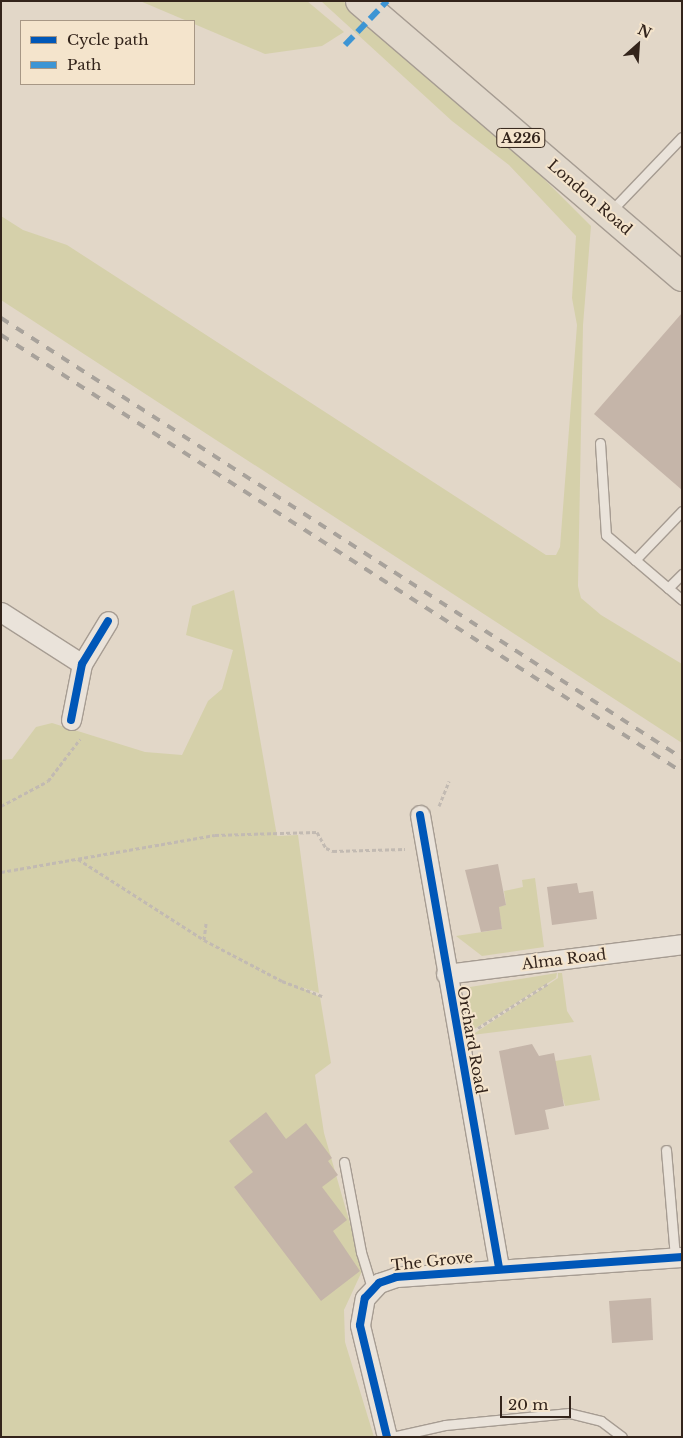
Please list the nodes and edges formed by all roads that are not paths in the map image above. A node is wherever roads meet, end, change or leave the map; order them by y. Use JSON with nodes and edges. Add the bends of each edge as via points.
{"nodes":[{"id":1,"x":360,"y":1,"type":"edge"},
{"id":2,"x":682,"y":137,"type":"edge"},
{"id":3,"x":609,"y":213,"type":"junction"},
{"id":4,"x":682,"y":278,"type":"edge"},
{"id":5,"x":600,"y":443,"type":"dead end"},
{"id":6,"x":682,"y":511,"type":"edge"},
{"id":7,"x":635,"y":560,"type":"junction"},
{"id":8,"x":682,"y":574,"type":"edge"},
{"id":9,"x":668,"y":588,"type":"junction"},
{"id":10,"x":682,"y":600,"type":"edge"},
{"id":11,"x":1,"y":612,"type":"edge"},
{"id":12,"x":108,"y":621,"type":"dead end"},
{"id":13,"x":82,"y":664,"type":"junction"},
{"id":14,"x":77,"y":725,"type":"road end"},
{"id":15,"x":420,"y":816,"type":"dead end"},
{"id":16,"x":682,"y":944,"type":"edge"},
{"id":17,"x":446,"y":974,"type":"junction"},
{"id":18,"x":666,"y":1150,"type":"dead end"},
{"id":19,"x":344,"y":1162,"type":"dead end"},
{"id":20,"x":678,"y":1257,"type":"edge"},
{"id":21,"x":499,"y":1269,"type":"junction"},
{"id":22,"x":372,"y":1288,"type":"junction"},
{"id":23,"x":387,"y":1437,"type":"edge"},
{"id":24,"x":392,"y":1437,"type":"edge"},
{"id":25,"x":622,"y":1437,"type":"edge"}],
"edges":[{"from":1,"to":3,"type":"main road","name":"London Road","number":"A226"},
{"from":2,"to":3,"type":"lane"},
{"from":3,"to":4,"type":"main road","name":"London Road","number":"A226"},
{"from":5,"to":7,"type":"lane","via":[[606,535]]},
{"from":6,"to":7,"type":"lane"},
{"from":7,"to":9,"type":"lane"},
{"from":8,"to":9,"type":"lane"},
{"from":9,"to":10,"type":"lane"},
{"from":11,"to":13,"type":"street"},
{"from":12,"to":13,"type":"street"},
{"from":13,"to":14,"type":"street"},
{"from":15,"to":17,"type":"street","name":"Orchard Road"},
{"from":16,"to":17,"type":"street","name":"Alma Road"},
{"from":17,"to":21,"type":"street","name":"Orchard Road"},
{"from":18,"to":20,"type":"lane"},
{"from":19,"to":22,"type":"lane","via":[[361,1252]]},
{"from":20,"to":21,"type":"street","name":"The Grove"},
{"from":21,"to":22,"type":"street","name":"The Grove","via":[[396,1277]]},
{"from":22,"to":23,"type":"street","via":[[360,1314],[364,1348]]},
{"from":24,"to":25,"type":"lane","via":[[445,1425],[569,1413],[601,1421]]}]}
